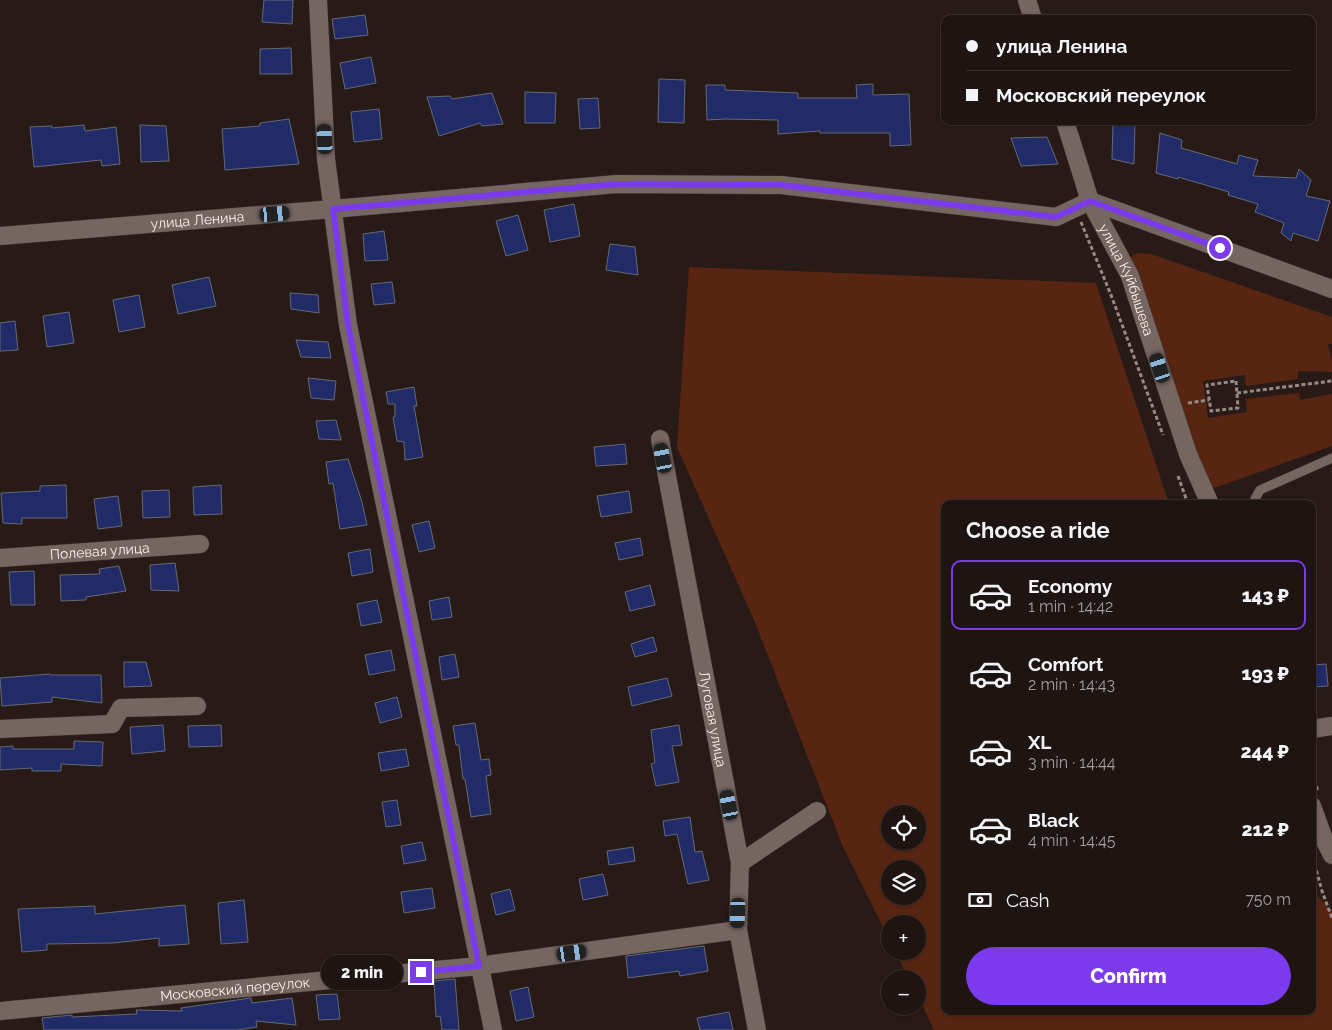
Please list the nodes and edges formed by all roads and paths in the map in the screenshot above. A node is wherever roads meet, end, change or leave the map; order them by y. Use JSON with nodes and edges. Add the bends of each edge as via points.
{"nodes":[{"id":1,"x":318,"y":0,"type":"edge"},
{"id":2,"x":1027,"y":0,"type":"edge"},
{"id":3,"x":1031,"y":15,"type":"edge"},
{"id":4,"x":1066,"y":125,"type":"edge"},
{"id":5,"x":1082,"y":204,"type":"junction"},
{"id":6,"x":333,"y":209,"type":"junction"},
{"id":7,"x":0,"y":236,"type":"edge"},
{"id":8,"x":1332,"y":289,"type":"edge"},
{"id":9,"x":1332,"y":381,"type":"edge"},
{"id":10,"x":1237,"y":393,"type":"junction"},
{"id":11,"x":1209,"y":400,"type":"junction"},
{"id":12,"x":1172,"y":405,"type":"junction"},
{"id":13,"x":660,"y":439,"type":"dead end"},
{"id":14,"x":1165,"y":440,"type":"dead end"},
{"id":15,"x":1332,"y":458,"type":"edge"},
{"id":16,"x":1175,"y":467,"type":"dead end"},
{"id":17,"x":1187,"y":500,"type":"edge"},
{"id":18,"x":1208,"y":500,"type":"edge"},
{"id":19,"x":1255,"y":500,"type":"edge"},
{"id":20,"x":200,"y":544,"type":"dead end"},
{"id":21,"x":0,"y":558,"type":"edge"},
{"id":22,"x":197,"y":706,"type":"dead end"},
{"id":23,"x":1332,"y":726,"type":"edge"},
{"id":24,"x":1316,"y":728,"type":"edge"},
{"id":25,"x":0,"y":729,"type":"edge"},
{"id":26,"x":817,"y":811,"type":"dead end"},
{"id":27,"x":1316,"y":817,"type":"edge"},
{"id":28,"x":1332,"y":855,"type":"edge"},
{"id":29,"x":740,"y":863,"type":"junction"},
{"id":30,"x":1316,"y":869,"type":"edge"},
{"id":31,"x":1332,"y":918,"type":"edge"},
{"id":32,"x":738,"y":930,"type":"junction"},
{"id":33,"x":479,"y":966,"type":"junction"},
{"id":34,"x":0,"y":1011,"type":"edge"},
{"id":35,"x":493,"y":1030,"type":"edge"},
{"id":36,"x":757,"y":1030,"type":"edge"}],
"edges":[{"from":1,"to":6,"type":"street","via":[[326,159]]},
{"from":2,"to":3,"type":"street"},
{"from":4,"to":5,"type":"street","name":"улица Куйбышева"},
{"from":5,"to":6,"type":"street","name":"улица Ленина","via":[[1056,217],[781,185],[617,184]]},
{"from":5,"to":8,"type":"street"},
{"from":5,"to":12,"type":"street","name":"улица Куйбышева","via":[[1130,276]]},
{"from":5,"to":14,"type":"path","via":[[1111,294]]},
{"from":6,"to":7,"type":"street","name":"улица Ленина"},
{"from":6,"to":33,"type":"street","via":[[348,325]]},
{"from":9,"to":10,"type":"path"},
{"from":10,"to":11,"type":"path","via":[[1238,408],[1211,411]]},
{"from":10,"to":11,"type":"path","via":[[1236,381],[1208,386]]},
{"from":11,"to":12,"type":"path"},
{"from":12,"to":18,"type":"street","name":"улица Куйбышева","via":[[1188,454]]},
{"from":13,"to":29,"type":"street","name":"Луговая улица"},
{"from":15,"to":19,"type":"lane","via":[[1260,490]]},
{"from":16,"to":17,"type":"path"},
{"from":20,"to":21,"type":"street","name":"Полевая улица"},
{"from":22,"to":25,"type":"street","via":[[121,708],[112,724]]},
{"from":23,"to":24,"type":"street"},
{"from":26,"to":29,"type":"street"},
{"from":27,"to":28,"type":"street"},
{"from":29,"to":32,"type":"street","name":"Луговая улица"},
{"from":30,"to":31,"type":"path"},
{"from":32,"to":33,"type":"street","name":"Московский переулок"},
{"from":32,"to":36,"type":"street","name":"Луговая улица"},
{"from":33,"to":34,"type":"street","name":"Московский переулок"},
{"from":33,"to":35,"type":"street"}]}
